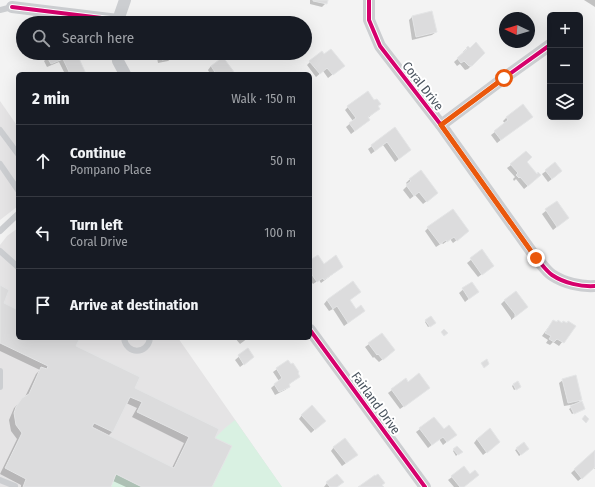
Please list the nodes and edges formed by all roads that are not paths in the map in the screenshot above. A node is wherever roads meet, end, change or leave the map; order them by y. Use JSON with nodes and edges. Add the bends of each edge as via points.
{"nodes":[{"id":1,"x":125,"y":0,"type":"edge"},
{"id":2,"x":369,"y":0,"type":"edge"},
{"id":3,"x":6,"y":8,"type":"edge"},
{"id":4,"x":75,"y":16,"type":"edge"},
{"id":5,"x":120,"y":16,"type":"edge"},
{"id":6,"x":547,"y":47,"type":"edge"},
{"id":7,"x":118,"y":60,"type":"edge"},
{"id":8,"x":124,"y":72,"type":"edge"},
{"id":9,"x":441,"y":125,"type":"junction"},
{"id":10,"x":0,"y":130,"type":"edge"},
{"id":11,"x":16,"y":151,"type":"edge"},
{"id":12,"x":0,"y":164,"type":"edge"},
{"id":13,"x":16,"y":187,"type":"edge"},
{"id":14,"x":16,"y":216,"type":"edge"},
{"id":15,"x":0,"y":231,"type":"edge"},
{"id":16,"x":0,"y":251,"type":"edge"},
{"id":17,"x":16,"y":265,"type":"edge"},
{"id":18,"x":595,"y":286,"type":"edge"},
{"id":19,"x":312,"y":333,"type":"edge"},
{"id":20,"x":125,"y":340,"type":"edge"},
{"id":21,"x":150,"y":340,"type":"edge"},
{"id":22,"x":0,"y":371,"type":"edge"},
{"id":23,"x":0,"y":387,"type":"edge"},
{"id":24,"x":0,"y":480,"type":"edge"},
{"id":25,"x":15,"y":486,"type":"edge"},
{"id":26,"x":425,"y":487,"type":"edge"}],
"edges":[{"from":1,"to":5,"type":"street"},
{"from":2,"to":9,"type":"street","name":"Coral Drive","via":[[369,20],[380,46]]},
{"from":3,"to":4,"type":"street"},
{"from":6,"to":9,"type":"street"},
{"from":7,"to":8,"type":"street"},
{"from":9,"to":18,"type":"street","name":"Coral Drive","via":[[536,258],[551,274],[584,287]]},
{"from":10,"to":11,"type":"lane"},
{"from":12,"to":13,"type":"lane"},
{"from":14,"to":15,"type":"lane"},
{"from":16,"to":17,"type":"lane"},
{"from":19,"to":26,"type":"street","name":"Fairland Drive"},
{"from":20,"to":21,"type":"lane","via":[[128,348],[136,351],[148,346]]},
{"from":22,"to":23,"type":"lane"},
{"from":24,"to":25,"type":"lane"}]}
